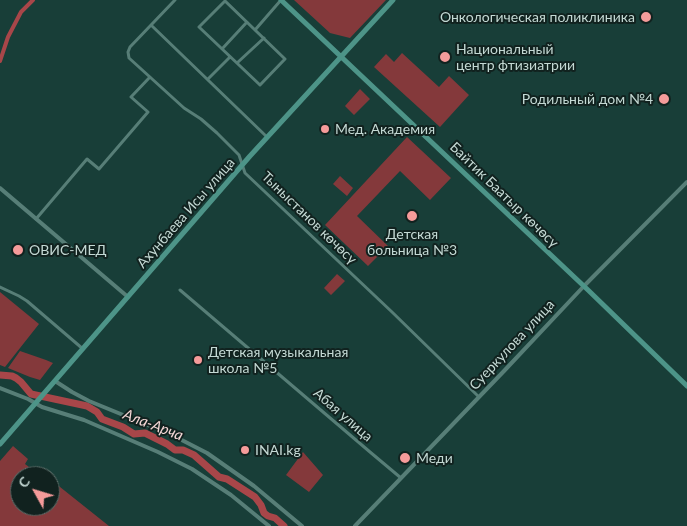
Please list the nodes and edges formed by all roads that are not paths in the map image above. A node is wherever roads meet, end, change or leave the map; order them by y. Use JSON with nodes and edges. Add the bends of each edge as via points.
{"nodes":[{"id":1,"x":175,"y":0,"type":"edge"},
{"id":2,"x":281,"y":0,"type":"edge"},
{"id":3,"x":393,"y":0,"type":"edge"},
{"id":4,"x":247,"y":22,"type":"junction"},
{"id":5,"x":151,"y":25,"type":"junction"},
{"id":6,"x":255,"y":30,"type":"junction"},
{"id":7,"x":264,"y":38,"type":"junction"},
{"id":8,"x":222,"y":49,"type":"junction"},
{"id":9,"x":341,"y":56,"type":"junction"},
{"id":10,"x":230,"y":57,"type":"junction"},
{"id":11,"x":237,"y":63,"type":"junction"},
{"id":12,"x":150,"y":77,"type":"junction"},
{"id":13,"x":208,"y":80,"type":"junction"},
{"id":14,"x":268,"y":137,"type":"junction"},
{"id":15,"x":242,"y":166,"type":"junction"},
{"id":16,"x":687,"y":182,"type":"edge"},
{"id":17,"x":0,"y":188,"type":"edge"},
{"id":18,"x":36,"y":219,"type":"junction"},
{"id":19,"x":584,"y":286,"type":"junction"},
{"id":20,"x":0,"y":287,"type":"edge"},
{"id":21,"x":180,"y":290,"type":"dead end"},
{"id":22,"x":128,"y":297,"type":"junction"},
{"id":23,"x":83,"y":349,"type":"junction"},
{"id":24,"x":55,"y":380,"type":"junction"},
{"id":25,"x":687,"y":386,"type":"edge"},
{"id":26,"x":0,"y":388,"type":"edge"},
{"id":27,"x":479,"y":397,"type":"junction"},
{"id":28,"x":37,"y":402,"type":"junction"},
{"id":29,"x":0,"y":444,"type":"edge"},
{"id":30,"x":401,"y":478,"type":"junction"},
{"id":31,"x":269,"y":526,"type":"edge"},
{"id":32,"x":302,"y":526,"type":"edge"},
{"id":33,"x":355,"y":526,"type":"edge"}],
"edges":[{"from":1,"to":5,"type":"street"},
{"from":2,"to":6,"type":"street"},
{"from":2,"to":9,"type":"main road","name":"Байтик Баатыр көчөсү"},
{"from":3,"to":9,"type":"main road","name":"Ахунбаева Исы улица"},
{"from":4,"to":6,"type":"street"},
{"from":4,"to":8,"type":"street"},
{"from":4,"to":8,"type":"street","via":[[224,1],[199,27]]},
{"from":5,"to":12,"type":"street","name":"Тыныстанов көчөсү","via":[[130,47],[128,54]]},
{"from":5,"to":13,"type":"street"},
{"from":6,"to":7,"type":"street"},
{"from":7,"to":11,"type":"street"},
{"from":7,"to":11,"type":"street","via":[[285,59],[260,85]]},
{"from":8,"to":10,"type":"street"},
{"from":9,"to":14,"type":"main road","name":"Ахунбаева Исы улица"},
{"from":9,"to":19,"type":"main road","name":"Байтик Баатыр көчөсү"},
{"from":10,"to":11,"type":"street"},
{"from":10,"to":13,"type":"street"},
{"from":12,"to":15,"type":"street","name":"Тыныстанов көчөсү","via":[[217,133],[239,155]]},
{"from":12,"to":18,"type":"street","via":[[131,97],[148,112],[143,119],[99,170],[87,159]]},
{"from":13,"to":14,"type":"street"},
{"from":14,"to":15,"type":"main road","name":"Ахунбаева Исы улица"},
{"from":15,"to":22,"type":"main road","name":"Ахунбаева Исы улица"},
{"from":15,"to":27,"type":"street","name":"Тыныстанов көчөсү","via":[[245,173]]},
{"from":16,"to":19,"type":"street","name":"Суеркулова улица"},
{"from":17,"to":18,"type":"street"},
{"from":18,"to":22,"type":"street"},
{"from":19,"to":25,"type":"main road","name":"Байтик Баатыр көчөсү"},
{"from":19,"to":27,"type":"street","name":"Суеркулова улица"},
{"from":20,"to":23,"type":"street","via":[[27,301]]},
{"from":21,"to":30,"type":"street","name":"Абая улица"},
{"from":22,"to":23,"type":"main road","name":"Ахунбаева Исы улица"},
{"from":23,"to":24,"type":"main road","name":"Ахунбаева Исы улица"},
{"from":24,"to":28,"type":"main road","name":"Ахунбаева Исы улица"},
{"from":24,"to":32,"type":"street","via":[[89,401],[207,453]]},
{"from":26,"to":28,"type":"street"},
{"from":27,"to":30,"type":"street","name":"Суеркулова улица"},
{"from":28,"to":29,"type":"main road","name":"Ахунбаева Исы улица"},
{"from":28,"to":31,"type":"street","via":[[42,407],[84,420],[192,469]]},
{"from":30,"to":33,"type":"street","name":"Суеркулова улица"}]}
